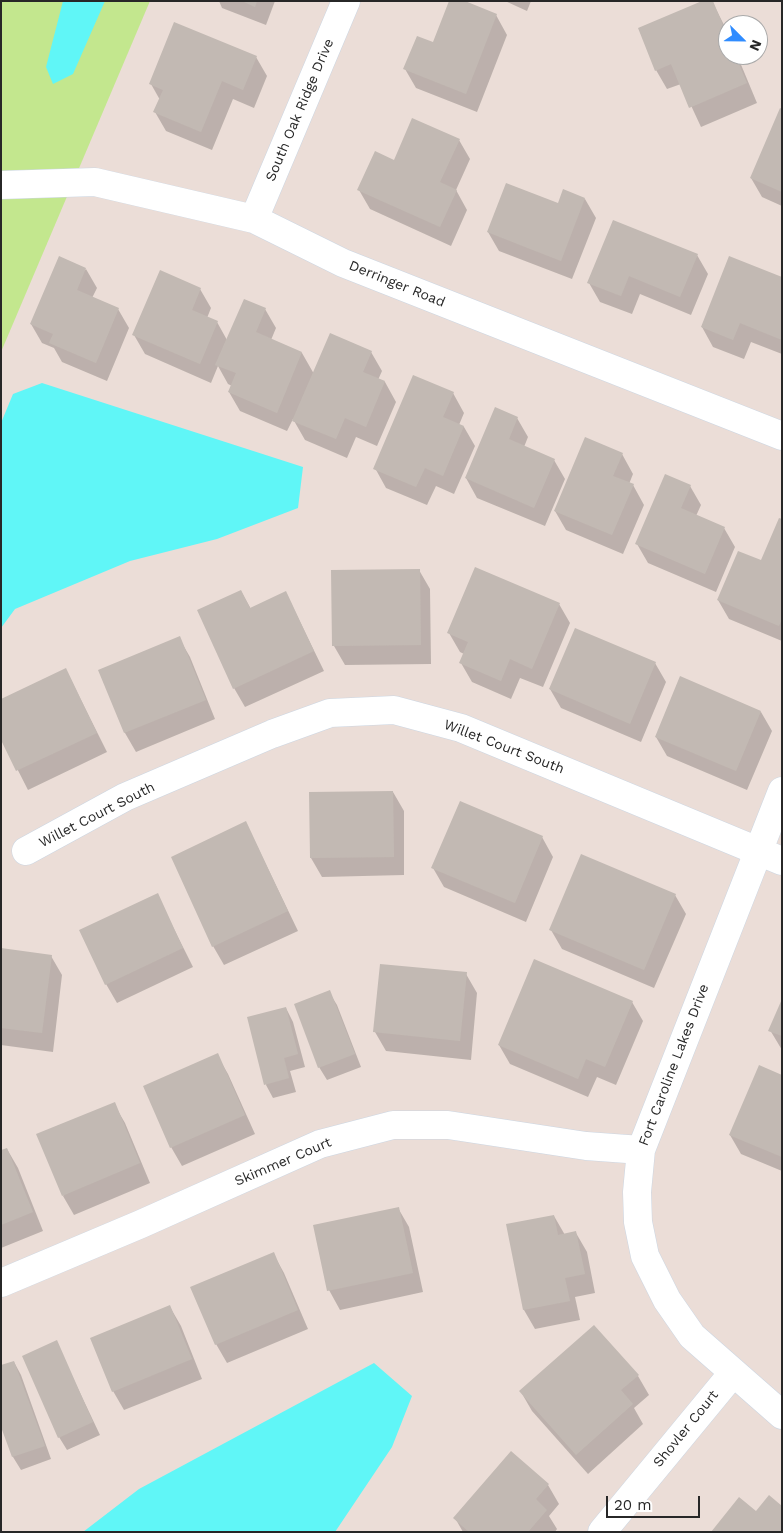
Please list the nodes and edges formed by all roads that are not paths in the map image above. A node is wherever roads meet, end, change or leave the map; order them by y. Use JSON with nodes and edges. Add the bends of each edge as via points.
{"nodes":[{"id":1,"x":346,"y":1,"type":"edge"},
{"id":2,"x":1,"y":185,"type":"edge"},
{"id":3,"x":254,"y":219,"type":"junction"},
{"id":4,"x":782,"y":436,"type":"edge"},
{"id":5,"x":782,"y":791,"type":"edge"},
{"id":6,"x":26,"y":850,"type":"dead end"},
{"id":7,"x":770,"y":856,"type":"edge"},
{"id":8,"x":641,"y":1150,"type":"junction"},
{"id":9,"x":1,"y":1282,"type":"edge"},
{"id":10,"x":733,"y":1373,"type":"junction"},
{"id":11,"x":782,"y":1415,"type":"edge"},
{"id":12,"x":602,"y":1532,"type":"edge"}],
"edges":[{"from":1,"to":3,"type":"street","name":"South Oak Ridge Drive"},
{"from":2,"to":3,"type":"street","name":"Derringer Road","via":[[94,182]]},
{"from":3,"to":4,"type":"street","name":"Derringer Road","via":[[344,263]]},
{"from":5,"to":7,"type":"street","name":"Fort Caroline Lakes Drive"},
{"from":6,"to":7,"type":"street","name":"Willet Court South","via":[[125,797],[272,734],[330,713],[394,710],[461,728]]},
{"from":7,"to":8,"type":"street","name":"Fort Caroline Lakes Drive"},
{"from":8,"to":9,"type":"street","name":"Skimmer Court","via":[[586,1146],[448,1125],[394,1125],[320,1144]]},
{"from":8,"to":10,"type":"street","name":"Fort Caroline Lakes Drive","via":[[638,1222],[645,1256],[667,1300],[692,1336]]},
{"from":10,"to":11,"type":"street","name":"Fort Caroline Lakes Drive"},
{"from":10,"to":12,"type":"street","name":"Shovler Court"}]}
